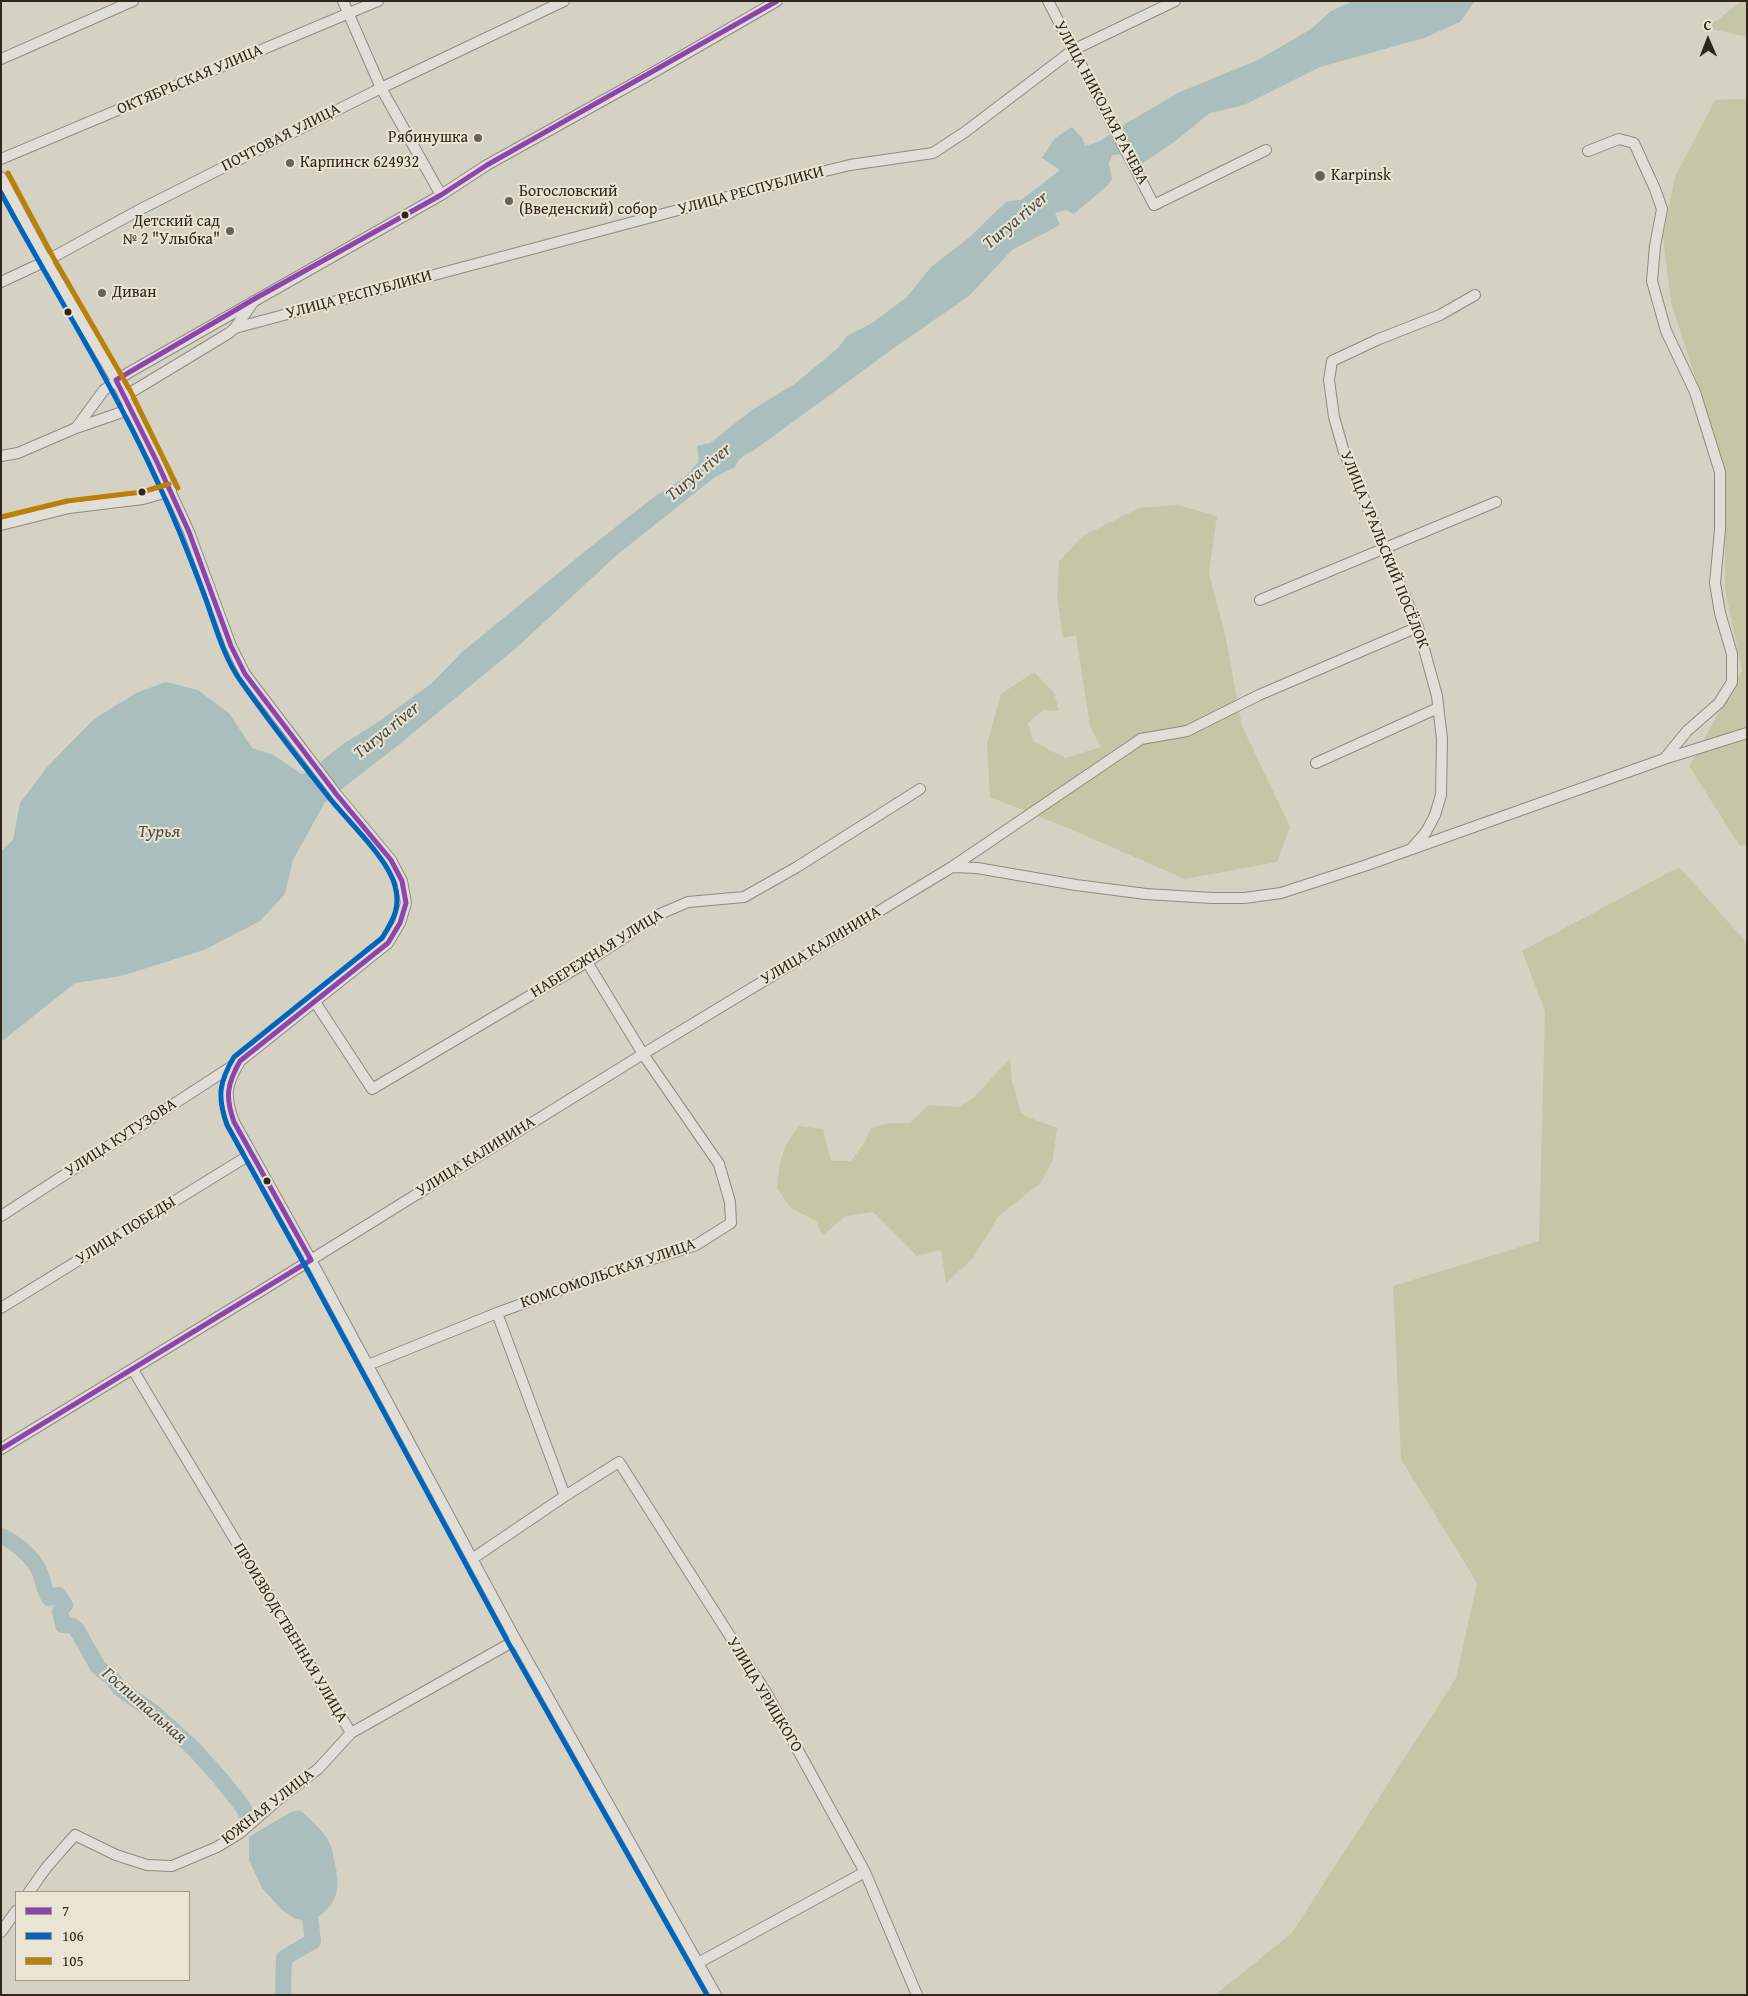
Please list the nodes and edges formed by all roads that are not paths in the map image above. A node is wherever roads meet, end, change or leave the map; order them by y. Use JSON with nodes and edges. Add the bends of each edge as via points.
{"nodes":[{"id":1,"x":133,"y":1,"type":"edge"},
{"id":2,"x":343,"y":1,"type":"edge"},
{"id":3,"x":378,"y":1,"type":"edge"},
{"id":4,"x":564,"y":1,"type":"edge"},
{"id":5,"x":777,"y":1,"type":"edge"},
{"id":6,"x":1048,"y":1,"type":"edge"},
{"id":7,"x":1174,"y":1,"type":"edge"},
{"id":8,"x":349,"y":14,"type":"junction"},
{"id":9,"x":1073,"y":50,"type":"junction"},
{"id":10,"x":1,"y":59,"type":"edge"},
{"id":11,"x":381,"y":88,"type":"junction"},
{"id":12,"x":1266,"y":150,"type":"dead end"},
{"id":13,"x":1588,"y":151,"type":"dead end"},
{"id":14,"x":1,"y":159,"type":"edge"},
{"id":15,"x":1,"y":177,"type":"edge"},
{"id":16,"x":441,"y":195,"type":"junction"},
{"id":17,"x":46,"y":261,"type":"junction"},
{"id":18,"x":1,"y":282,"type":"edge"},
{"id":19,"x":1475,"y":294,"type":"dead end"},
{"id":20,"x":256,"y":298,"type":"junction"},
{"id":21,"x":235,"y":328,"type":"junction"},
{"id":22,"x":116,"y":380,"type":"junction"},
{"id":23,"x":124,"y":396,"type":"junction"},
{"id":24,"x":131,"y":409,"type":"junction"},
{"id":25,"x":76,"y":428,"type":"junction"},
{"id":26,"x":1,"y":456,"type":"edge"},
{"id":27,"x":171,"y":491,"type":"junction"},
{"id":28,"x":1496,"y":502,"type":"dead end"},
{"id":29,"x":1,"y":525,"type":"edge"},
{"id":30,"x":1385,"y":548,"type":"junction"},
{"id":31,"x":1260,"y":600,"type":"dead end"},
{"id":32,"x":1418,"y":628,"type":"junction"},
{"id":33,"x":1438,"y":708,"type":"junction"},
{"id":34,"x":1747,"y":733,"type":"edge"},
{"id":35,"x":1664,"y":759,"type":"junction"},
{"id":36,"x":1316,"y":762,"type":"dead end"},
{"id":37,"x":920,"y":789,"type":"dead end"},
{"id":38,"x":1410,"y":850,"type":"junction"},
{"id":39,"x":952,"y":868,"type":"junction"},
{"id":40,"x":587,"y":962,"type":"junction"},
{"id":41,"x":315,"y":1002,"type":"junction"},
{"id":42,"x":643,"y":1054,"type":"junction"},
{"id":43,"x":240,"y":1061,"type":"junction"},
{"id":44,"x":251,"y":1154,"type":"junction"},
{"id":45,"x":1,"y":1216,"type":"edge"},
{"id":46,"x":311,"y":1260,"type":"junction"},
{"id":47,"x":1,"y":1308,"type":"edge"},
{"id":48,"x":497,"y":1313,"type":"junction"},
{"id":49,"x":368,"y":1365,"type":"junction"},
{"id":50,"x":132,"y":1370,"type":"junction"},
{"id":51,"x":1,"y":1449,"type":"edge"},
{"id":52,"x":565,"y":1496,"type":"junction"},
{"id":53,"x":472,"y":1559,"type":"junction"},
{"id":54,"x":516,"y":1640,"type":"junction"},
{"id":55,"x":351,"y":1733,"type":"junction"},
{"id":56,"x":864,"y":1872,"type":"junction"},
{"id":57,"x":30,"y":1891,"type":"edge"},
{"id":58,"x":15,"y":1911,"type":"edge"},
{"id":59,"x":1,"y":1932,"type":"edge"},
{"id":60,"x":698,"y":1963,"type":"junction"},
{"id":61,"x":716,"y":1995,"type":"edge"},
{"id":62,"x":917,"y":1995,"type":"edge"}],
"edges":[{"from":1,"to":10,"type":"street"},
{"from":2,"to":8,"type":"street"},
{"from":3,"to":8,"type":"street","name":"ОКТЯБРЬСКАЯ УЛИЦА"},
{"from":4,"to":11,"type":"street","name":"ПОЧТОВАЯ УЛИЦА"},
{"from":5,"to":16,"type":"street","via":[[487,165]]},
{"from":6,"to":9,"type":"street","name":"УЛИЦА НИКОЛАЯ РАЧЕВА"},
{"from":7,"to":9,"type":"street","name":"УЛИЦА РЕСПУБЛИКИ"},
{"from":8,"to":11,"type":"street"},
{"from":8,"to":14,"type":"street","name":"ОКТЯБРЬСКАЯ УЛИЦА"},
{"from":9,"to":12,"type":"street","name":"УЛИЦА НИКОЛАЯ РАЧЕВА","via":[[1154,205]]},
{"from":9,"to":21,"type":"street","name":"УЛИЦА РЕСПУБЛИКИ","via":[[933,153],[817,173]]},
{"from":11,"to":16,"type":"street"},
{"from":11,"to":17,"type":"street","name":"ПОЧТОВАЯ УЛИЦА","via":[[140,209]]},
{"from":13,"to":35,"type":"street","via":[[1619,139],[1634,142],[1655,189],[1662,209],[1652,281],[1666,331],[1695,392],[1720,472],[1720,530],[1715,583],[1732,654],[1732,682],[1719,703],[1687,731]]},
{"from":15,"to":17,"type":"street","name":"УЛИЦА КУТУЗОВА"},
{"from":16,"to":20,"type":"street"},
{"from":17,"to":18,"type":"street","name":"ПОЧТОВАЯ УЛИЦА"},
{"from":17,"to":22,"type":"street","name":"УЛИЦА КУТУЗОВА"},
{"from":19,"to":30,"type":"street","name":"УЛИЦА УРАЛЬСКИЙ ПОСЁЛОК","via":[[1440,315],[1379,338],[1332,361],[1329,380],[1334,417],[1344,452]]},
{"from":20,"to":21,"type":"street"},
{"from":20,"to":22,"type":"street"},
{"from":21,"to":23,"type":"street"},
{"from":22,"to":23,"type":"street","name":"УЛИЦА КУТУЗОВА"},
{"from":22,"to":25,"type":"street","via":[[104,390]]},
{"from":23,"to":24,"type":"street","name":"УЛИЦА КУТУЗОВА"},
{"from":24,"to":25,"type":"street"},
{"from":24,"to":27,"type":"street","name":"УЛИЦА КУТУЗОВА"},
{"from":25,"to":26,"type":"street","via":[[18,453]]},
{"from":27,"to":29,"type":"street","via":[[143,499],[69,508]]},
{"from":27,"to":41,"type":"street","name":"УЛИЦА КУТУЗОВА","via":[[245,674],[391,860],[402,881],[406,903],[400,923],[388,943]]},
{"from":28,"to":30,"type":"street"},
{"from":30,"to":31,"type":"street"},
{"from":30,"to":32,"type":"street","name":"УЛИЦА УРАЛЬСКИЙ ПОСЁЛОК"},
{"from":32,"to":33,"type":"street","name":"УЛИЦА УРАЛЬСКИЙ ПОСЁЛОК","via":[[1438,696]]},
{"from":32,"to":39,"type":"street","name":"УЛИЦА КАЛИНИНА","via":[[1259,695],[1187,731],[1141,740]]},
{"from":33,"to":36,"type":"street"},
{"from":33,"to":38,"type":"street","name":"УЛИЦА УРАЛЬСКИЙ ПОСЁЛОК","via":[[1442,739],[1441,795],[1426,832]]},
{"from":34,"to":35,"type":"street"},
{"from":35,"to":38,"type":"street"},
{"from":37,"to":40,"type":"street","name":"НАБЕРЕЖНАЯ УЛИЦА","via":[[797,868],[744,897],[688,902],[660,914]]},
{"from":38,"to":39,"type":"street","via":[[1281,893],[1244,898],[1146,894],[977,868]]},
{"from":39,"to":42,"type":"street","name":"УЛИЦА КАЛИНИНА"},
{"from":40,"to":41,"type":"street","name":"НАБЕРЕЖНАЯ УЛИЦА","via":[[372,1090]]},
{"from":40,"to":42,"type":"street","name":"КОМСОМОЛЬСКАЯ УЛИЦА"},
{"from":41,"to":43,"type":"street","name":"УЛИЦА КУТУЗОВА"},
{"from":42,"to":46,"type":"street","name":"УЛИЦА КАЛИНИНА"},
{"from":42,"to":48,"type":"street","name":"КОМСОМОЛЬСКАЯ УЛИЦА","via":[[719,1164],[730,1202],[732,1223],[696,1245]]},
{"from":43,"to":44,"type":"street","via":[[227,1088],[228,1105]]},
{"from":43,"to":45,"type":"street","name":"УЛИЦА КУТУЗОВА"},
{"from":44,"to":46,"type":"street"},
{"from":44,"to":47,"type":"street","name":"УЛИЦА ПОБЕДЫ"},
{"from":46,"to":49,"type":"street"},
{"from":46,"to":50,"type":"street","name":"УЛИЦА КАЛИНИНА"},
{"from":48,"to":49,"type":"street","name":"КОМСОМОЛЬСКАЯ УЛИЦА"},
{"from":48,"to":52,"type":"street"},
{"from":49,"to":53,"type":"street"},
{"from":50,"to":51,"type":"street","name":"УЛИЦА КАЛИНИНА"},
{"from":50,"to":55,"type":"street","name":"ПРОИЗВОДСТВЕННАЯ УЛИЦА"},
{"from":52,"to":53,"type":"street","name":"УЛИЦА УРИЦКОГО"},
{"from":52,"to":56,"type":"street","name":"УЛИЦА УРИЦКОГО","via":[[619,1462],[767,1694]]},
{"from":53,"to":54,"type":"street"},
{"from":54,"to":55,"type":"street","name":"ПРОИЗВОДСТВЕННАЯ УЛИЦА"},
{"from":54,"to":60,"type":"street"},
{"from":55,"to":57,"type":"street","name":"ЮЖНАЯ УЛИЦА","via":[[318,1769],[240,1833],[217,1847],[172,1866],[147,1865],[116,1855],[75,1835]]},
{"from":56,"to":60,"type":"street"},
{"from":56,"to":62,"type":"street","name":"УЛИЦА УРИЦКОГО"},
{"from":58,"to":59,"type":"street"},
{"from":60,"to":61,"type":"street"}]}
